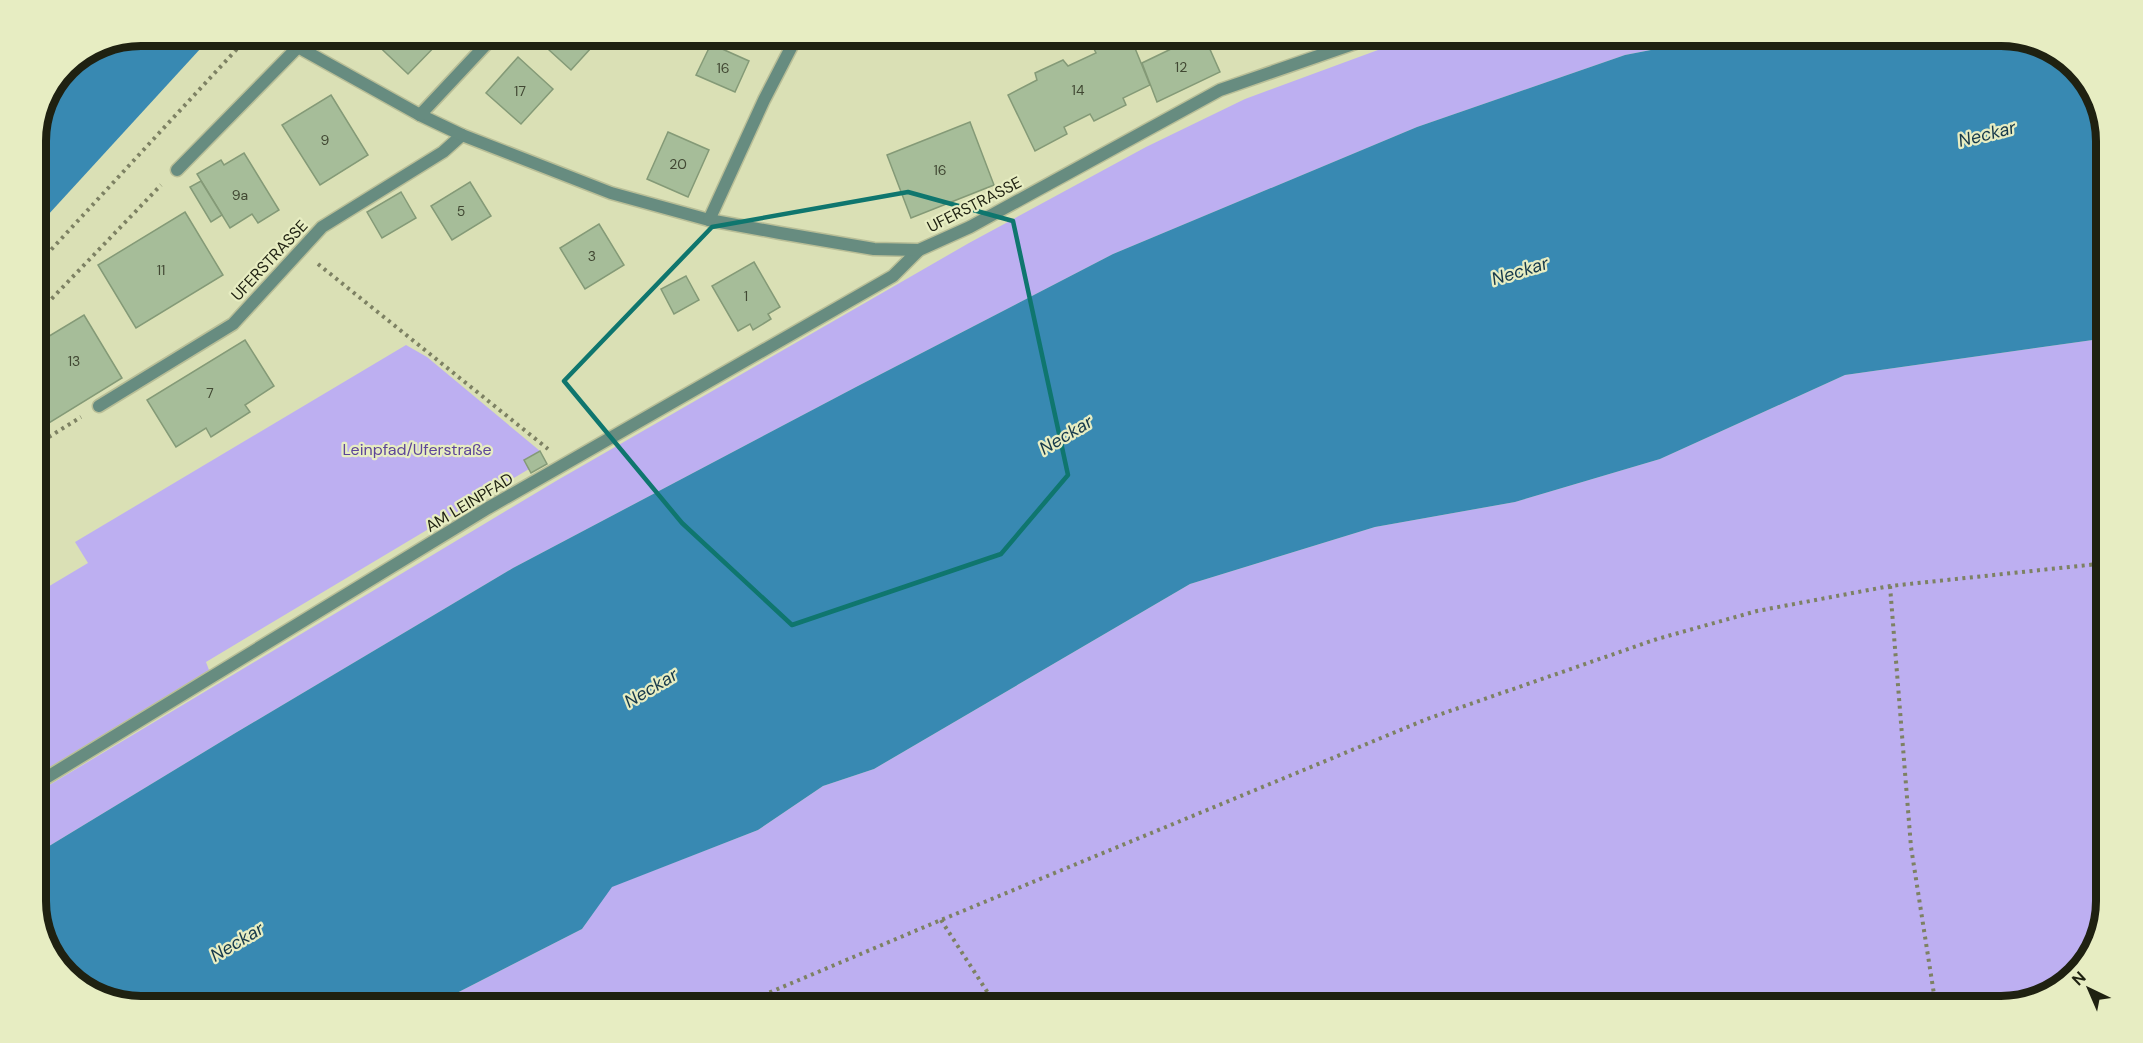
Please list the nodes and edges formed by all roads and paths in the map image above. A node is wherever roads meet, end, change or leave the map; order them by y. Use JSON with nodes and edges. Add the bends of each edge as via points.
{"nodes":[{"id":1,"x":240,"y":46,"type":"edge"},
{"id":2,"x":485,"y":46,"type":"edge"},
{"id":3,"x":792,"y":46,"type":"edge"},
{"id":4,"x":1347,"y":46,"type":"edge"},
{"id":5,"x":420,"y":115,"type":"junction"},
{"id":6,"x":462,"y":135,"type":"junction"},
{"id":7,"x":177,"y":170,"type":"joint"},
{"id":8,"x":709,"y":220,"type":"junction"},
{"id":9,"x":301,"y":250,"type":"junction"},
{"id":10,"x":919,"y":250,"type":"junction"},
{"id":11,"x":47,"y":254,"type":"edge"},
{"id":12,"x":47,"y":304,"type":"edge"},
{"id":13,"x":99,"y":406,"type":"joint"},
{"id":14,"x":47,"y":439,"type":"edge"},
{"id":15,"x":563,"y":466,"type":"junction"},
{"id":16,"x":2096,"y":564,"type":"edge"},
{"id":17,"x":1890,"y":586,"type":"junction"},
{"id":18,"x":47,"y":777,"type":"edge"},
{"id":19,"x":940,"y":920,"type":"junction"},
{"id":20,"x":761,"y":996,"type":"edge"},
{"id":21,"x":990,"y":996,"type":"edge"},
{"id":22,"x":1934,"y":996,"type":"edge"}],
"edges":[{"from":1,"to":11,"type":"path"},
{"from":2,"to":5,"type":"street"},
{"from":3,"to":8,"type":"street"},
{"from":4,"to":10,"type":"street","name":"UFERSTRASSE","via":[[1220,90],[970,227]]},
{"from":5,"to":6,"type":"street","name":"UFERSTRASSE"},
{"from":5,"to":7,"type":"street","name":"UFERSTRASSE","via":[[298,47]]},
{"from":6,"to":8,"type":"street","name":"UFERSTRASSE","via":[[611,193]]},
{"from":6,"to":9,"type":"street","name":"UFERSTRASSE","via":[[443,152],[322,227]]},
{"from":7,"to":12,"type":"path"},
{"from":8,"to":10,"type":"street","name":"UFERSTRASSE","via":[[874,249]]},
{"from":9,"to":13,"type":"street","name":"UFERSTRASSE","via":[[232,324]]},
{"from":9,"to":15,"type":"path","via":[[545,445]]},
{"from":10,"to":15,"type":"street","name":"AM LEINPFAD","via":[[893,276]]},
{"from":13,"to":14,"type":"path"},
{"from":15,"to":18,"type":"street","name":"AM LEINPFAD"},
{"from":16,"to":17,"type":"path"},
{"from":17,"to":19,"type":"path","via":[[1757,611],[1657,639],[1427,719]]},
{"from":17,"to":22,"type":"path","via":[[1911,847]]},
{"from":19,"to":20,"type":"path"},
{"from":19,"to":21,"type":"path"}]}
